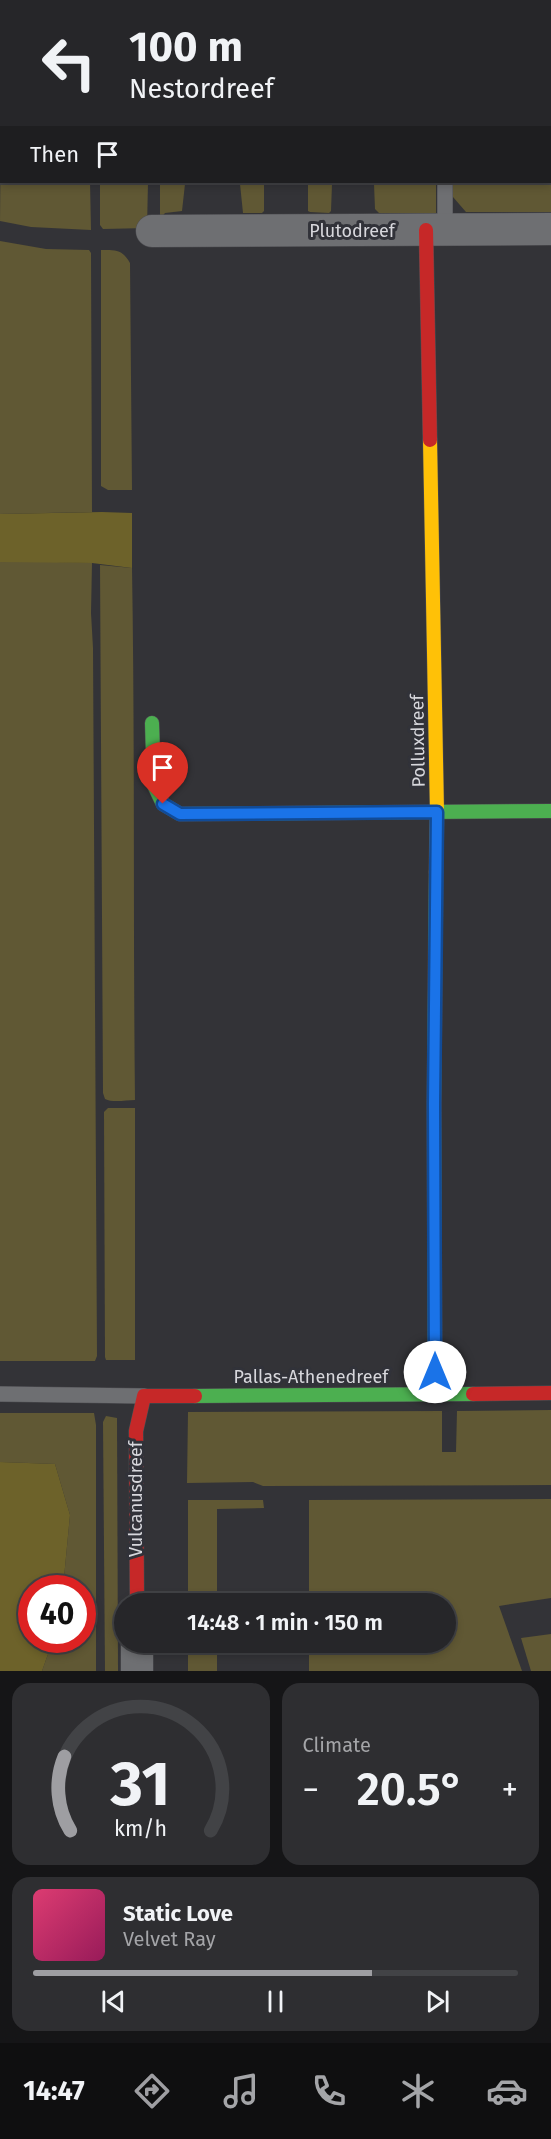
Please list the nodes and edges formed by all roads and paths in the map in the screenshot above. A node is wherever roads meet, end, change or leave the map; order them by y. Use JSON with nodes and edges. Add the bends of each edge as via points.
{"nodes":[{"id":1,"x":445,"y":183,"type":"edge"},
{"id":2,"x":551,"y":229,"type":"edge"},
{"id":3,"x":435,"y":230,"type":"junction"},
{"id":4,"x":152,"y":231,"type":"dead end"},
{"id":5,"x":153,"y":723,"type":"dead end"},
{"id":6,"x":551,"y":811,"type":"edge"},
{"id":7,"x":437,"y":812,"type":"junction"},
{"id":8,"x":551,"y":1393,"type":"edge"},
{"id":9,"x":0,"y":1395,"type":"edge"},
{"id":10,"x":435,"y":1395,"type":"junction"},
{"id":11,"x":144,"y":1396,"type":"junction"},
{"id":12,"x":137,"y":1593,"type":"edge"},
{"id":13,"x":137,"y":1653,"type":"edge"},
{"id":14,"x":137,"y":1671,"type":"edge"}],
"edges":[{"from":1,"to":3,"type":"lane"},
{"from":2,"to":3,"type":"street","name":"Plutodreef"},
{"from":3,"to":4,"type":"street","name":"Plutodreef"},
{"from":3,"to":7,"type":"street","name":"Polluxdreef"},
{"from":5,"to":7,"type":"street","via":[[154,785],[163,804],[180,814]]},
{"from":6,"to":7,"type":"street"},
{"from":7,"to":10,"type":"street","name":"Polluxdreef"},
{"from":8,"to":10,"type":"street","name":"Pallas-Athenedreef"},
{"from":9,"to":11,"type":"lane"},
{"from":10,"to":11,"type":"street","name":"Pallas-Athenedreef"},
{"from":11,"to":12,"type":"street","name":"Vulcanusdreef","via":[[136,1431]]},
{"from":13,"to":14,"type":"street"}]}
